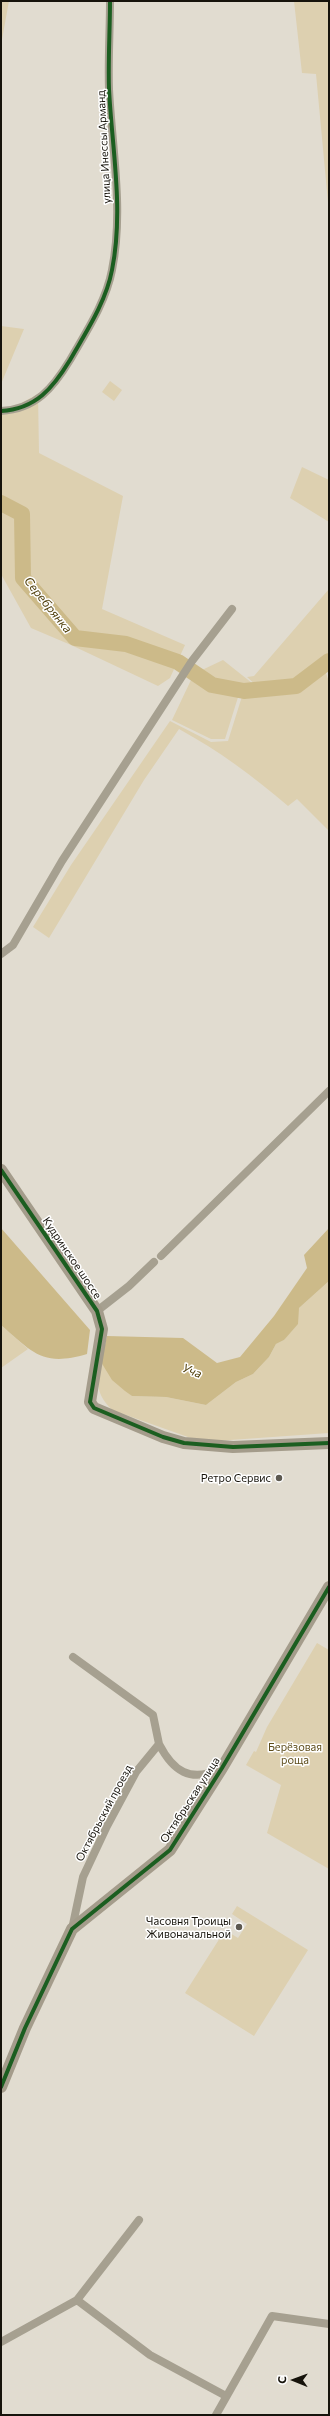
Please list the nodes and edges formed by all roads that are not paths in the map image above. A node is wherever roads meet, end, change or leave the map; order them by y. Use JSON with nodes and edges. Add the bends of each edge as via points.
{"nodes":[{"id":1,"x":110,"y":1,"type":"edge"},
{"id":2,"x":1,"y":411,"type":"edge"},
{"id":3,"x":232,"y":609,"type":"dead end"},
{"id":4,"x":1,"y":954,"type":"edge"},
{"id":5,"x":329,"y":1091,"type":"edge"},
{"id":6,"x":1,"y":1170,"type":"edge"},
{"id":7,"x":160,"y":1256,"type":"dead end"},
{"id":8,"x":154,"y":1262,"type":"dead end"},
{"id":9,"x":97,"y":1311,"type":"junction"},
{"id":10,"x":329,"y":1443,"type":"edge"},
{"id":11,"x":329,"y":1586,"type":"edge"},
{"id":12,"x":73,"y":1657,"type":"dead end"},
{"id":13,"x":158,"y":1744,"type":"junction"},
{"id":14,"x":222,"y":1768,"type":"junction"},
{"id":15,"x":72,"y":1929,"type":"junction"},
{"id":16,"x":1,"y":2087,"type":"edge"},
{"id":17,"x":139,"y":2220,"type":"dead end"},
{"id":18,"x":77,"y":2300,"type":"junction"},
{"id":19,"x":329,"y":2324,"type":"edge"},
{"id":20,"x":1,"y":2342,"type":"edge"},
{"id":21,"x":226,"y":2396,"type":"junction"},
{"id":22,"x":216,"y":2415,"type":"edge"}],
"edges":[{"from":1,"to":2,"type":"street","name":"улица Инессы Арманд","via":[[109,88],[117,186],[112,270],[100,304],[67,365],[46,394],[29,406]]},
{"from":3,"to":4,"type":"street","via":[[185,671],[62,861],[13,945]]},
{"from":5,"to":7,"type":"street"},
{"from":6,"to":9,"type":"street","name":"Кудринское шоссе"},
{"from":8,"to":9,"type":"street"},
{"from":9,"to":10,"type":"street","name":"Кудринское шоссе","via":[[102,1329],[90,1402],[94,1408],[162,1437],[206,1447]]},
{"from":11,"to":14,"type":"street","name":"Октябрьская улица"},
{"from":12,"to":13,"type":"street","via":[[153,1716]]},
{"from":13,"to":14,"type":"street","via":[[167,1760],[179,1770],[192,1775],[208,1775]]},
{"from":13,"to":15,"type":"street","name":"Октябрьский проезд","via":[[136,1772],[83,1877]]},
{"from":14,"to":15,"type":"street","name":"Октябрьская улица","via":[[170,1850]]},
{"from":15,"to":16,"type":"street","name":"Октябрьская улица","via":[[25,2028]]},
{"from":17,"to":18,"type":"street"},
{"from":18,"to":20,"type":"street"},
{"from":18,"to":21,"type":"street","via":[[150,2355]]},
{"from":19,"to":21,"type":"street","via":[[272,2316]]},
{"from":21,"to":22,"type":"street"}]}
